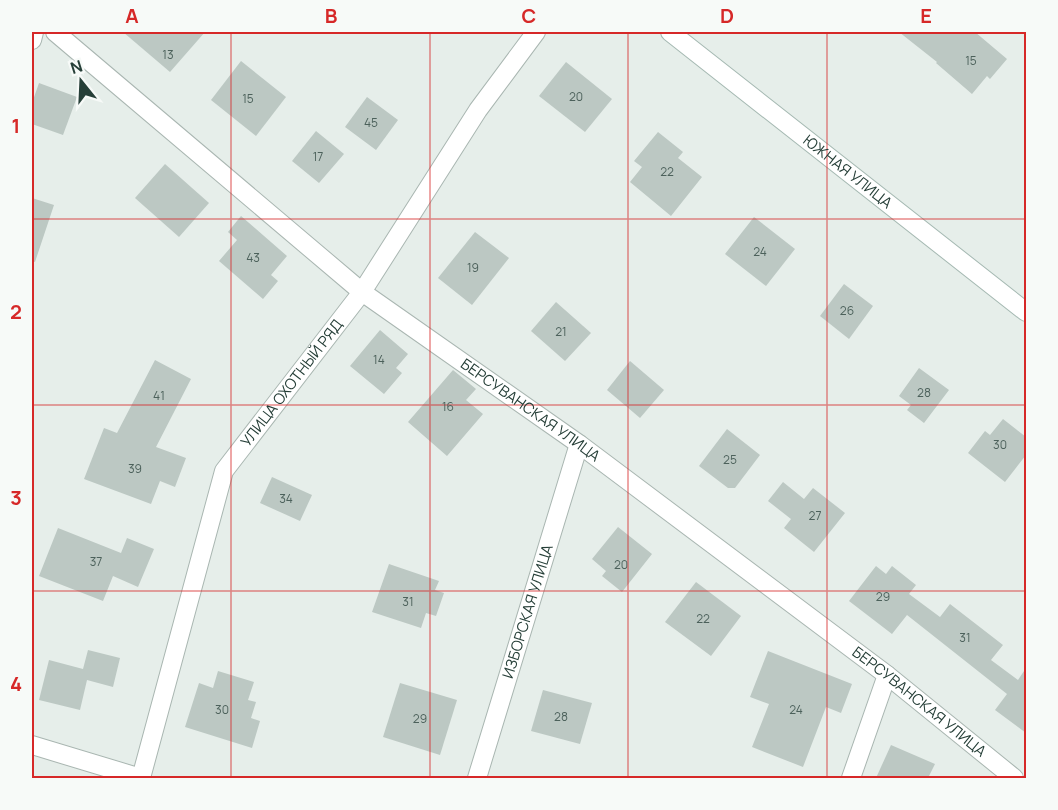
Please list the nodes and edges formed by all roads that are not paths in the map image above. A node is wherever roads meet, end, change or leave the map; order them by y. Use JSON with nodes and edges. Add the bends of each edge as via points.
{"nodes":[{"id":1,"x":34,"y":32,"type":"edge"},
{"id":2,"x":55,"y":32,"type":"edge"},
{"id":3,"x":536,"y":32,"type":"edge"},
{"id":4,"x":670,"y":32,"type":"edge"},
{"id":5,"x":32,"y":40,"type":"edge"},
{"id":6,"x":362,"y":291,"type":"junction"},
{"id":7,"x":1026,"y":312,"type":"edge"},
{"id":8,"x":579,"y":444,"type":"junction"},
{"id":9,"x":887,"y":675,"type":"junction"},
{"id":10,"x":32,"y":745,"type":"edge"},
{"id":11,"x":141,"y":778,"type":"edge"},
{"id":12,"x":477,"y":778,"type":"edge"},
{"id":13,"x":851,"y":778,"type":"edge"},
{"id":14,"x":1014,"y":778,"type":"edge"}],
"edges":[{"from":1,"to":5,"type":"street"},
{"from":2,"to":6,"type":"street","name":"БЕРСУВАНСКАЯ УЛИЦА"},
{"from":3,"to":6,"type":"street","name":"УЛИЦА ОХОТНЫЙ РЯД","via":[[478,110]]},
{"from":4,"to":7,"type":"street","name":"ЮЖНАЯ УЛИЦА"},
{"from":6,"to":8,"type":"street","name":"БЕРСУВАНСКАЯ УЛИЦА"},
{"from":6,"to":11,"type":"street","name":"УЛИЦА ОХОТНЫЙ РЯД","via":[[224,471]]},
{"from":8,"to":9,"type":"street","name":"БЕРСУВАНСКАЯ УЛИЦА"},
{"from":8,"to":12,"type":"street","name":"ИЗБОРСКАЯ УЛИЦА"},
{"from":9,"to":13,"type":"street"},
{"from":9,"to":14,"type":"street","name":"БЕРСУВАНСКАЯ УЛИЦА"},
{"from":10,"to":11,"type":"street"}]}
